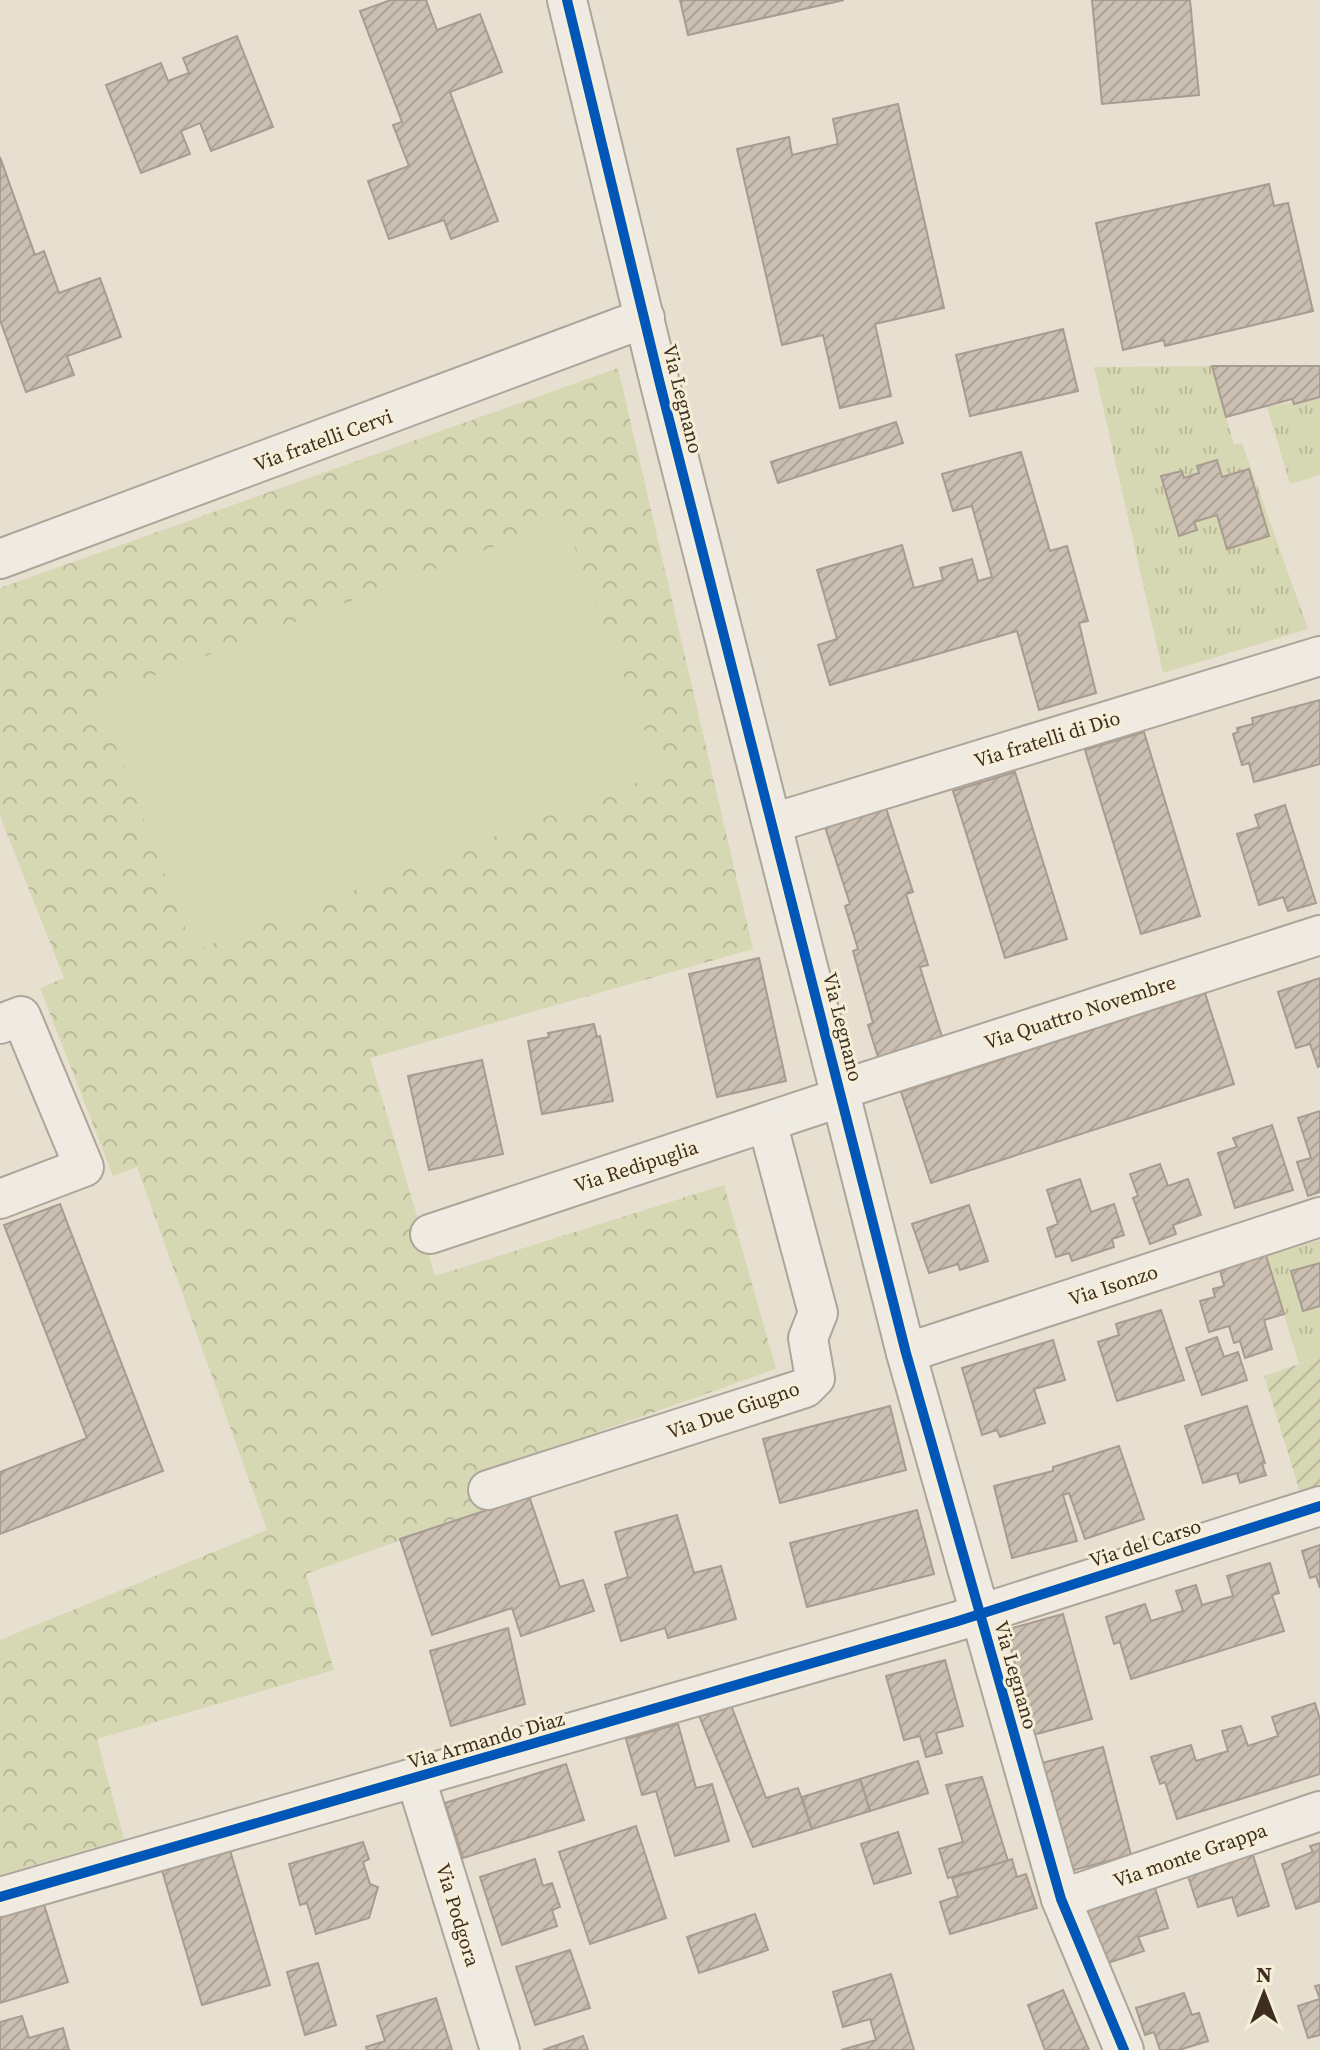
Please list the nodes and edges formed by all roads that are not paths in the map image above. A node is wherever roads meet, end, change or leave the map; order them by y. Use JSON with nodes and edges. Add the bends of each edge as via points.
{"nodes":[{"id":1,"x":567,"y":0,"type":"edge"},
{"id":2,"x":645,"y":318,"type":"junction"},
{"id":3,"x":0,"y":559,"type":"edge"},
{"id":4,"x":1320,"y":656,"type":"edge"},
{"id":5,"x":773,"y":823,"type":"junction"},
{"id":6,"x":1320,"y":935,"type":"edge"},
{"id":7,"x":0,"y":1024,"type":"edge"},
{"id":8,"x":841,"y":1094,"type":"junction"},
{"id":9,"x":767,"y":1122,"type":"junction"},
{"id":10,"x":0,"y":1199,"type":"edge"},
{"id":11,"x":1320,"y":1217,"type":"edge"},
{"id":12,"x":430,"y":1234,"type":"dead end"},
{"id":13,"x":906,"y":1353,"type":"junction"},
{"id":14,"x":488,"y":1490,"type":"dead end"},
{"id":15,"x":1320,"y":1506,"type":"edge"},
{"id":16,"x":980,"y":1615,"type":"junction"},
{"id":17,"x":416,"y":1779,"type":"junction"},
{"id":18,"x":1320,"y":1811,"type":"edge"},
{"id":19,"x":0,"y":1897,"type":"edge"},
{"id":20,"x":1061,"y":1899,"type":"junction"},
{"id":21,"x":500,"y":2050,"type":"edge"},
{"id":22,"x":1124,"y":2050,"type":"edge"}],
"edges":[{"from":1,"to":2,"type":"street","name":"Via Legnano"},
{"from":2,"to":3,"type":"street","name":"Via fratelli Cervi"},
{"from":2,"to":5,"type":"street","name":"Via Legnano"},
{"from":4,"to":5,"type":"street","name":"Via fratelli di Dio"},
{"from":5,"to":8,"type":"street","name":"Via Legnano"},
{"from":6,"to":8,"type":"street","name":"Via Quattro Novembre"},
{"from":7,"to":10,"type":"street","via":[[21,1016],[84,1167]]},
{"from":8,"to":9,"type":"street","name":"Via Redipuglia"},
{"from":8,"to":13,"type":"street","name":"Via Legnano"},
{"from":9,"to":12,"type":"street","name":"Via Redipuglia"},
{"from":9,"to":14,"type":"street","name":"Via Due Giugno","via":[[818,1313],[808,1338],[815,1378],[805,1388]]},
{"from":11,"to":13,"type":"street","name":"Via Isonzo"},
{"from":13,"to":16,"type":"street","name":"Via Legnano"},
{"from":15,"to":16,"type":"street","name":"Via del Carso"},
{"from":16,"to":17,"type":"street","name":"Via Armando Diaz"},
{"from":16,"to":20,"type":"street","name":"Via Legnano"},
{"from":17,"to":19,"type":"street","name":"Via Armando Diaz"},
{"from":17,"to":21,"type":"street","name":"Via Podgora"},
{"from":18,"to":20,"type":"street","name":"Via monte Grappa"},
{"from":20,"to":22,"type":"street","name":"Via Legnano"}]}
